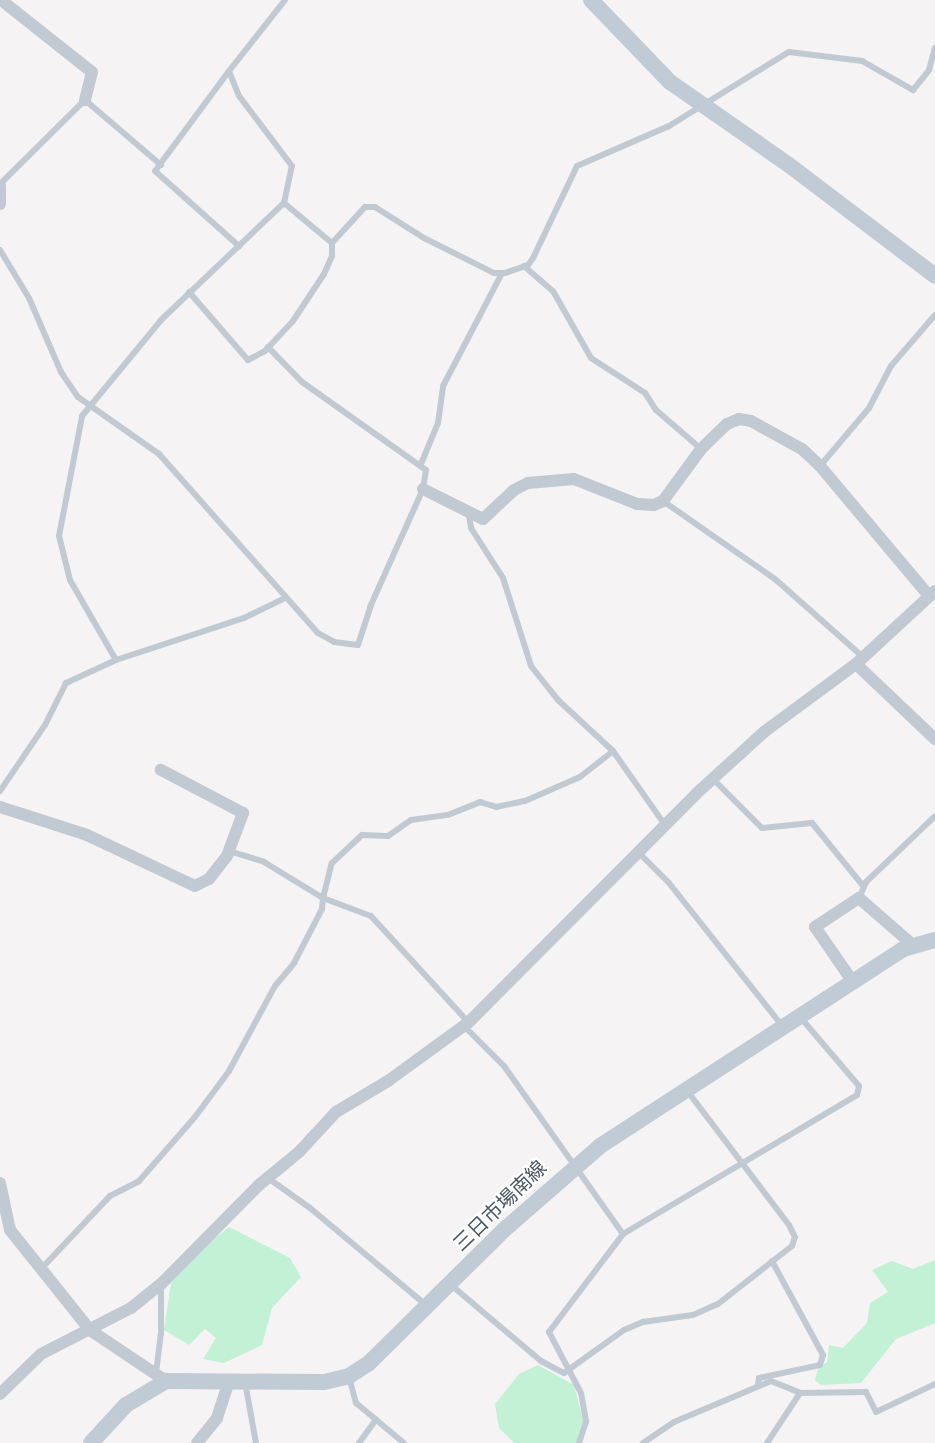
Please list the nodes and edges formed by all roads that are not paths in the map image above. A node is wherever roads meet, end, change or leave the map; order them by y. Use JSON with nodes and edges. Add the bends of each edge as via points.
{"nodes":[{"id":1,"x":1,"y":0,"type":"edge"},
{"id":2,"x":285,"y":0,"type":"edge"},
{"id":3,"x":591,"y":0,"type":"edge"},
{"id":4,"x":935,"y":48,"type":"edge"},
{"id":5,"x":229,"y":71,"type":"junction"},
{"id":6,"x":85,"y":100,"type":"junction"},
{"id":7,"x":702,"y":107,"type":"junction"},
{"id":8,"x":161,"y":165,"type":"junction"},
{"id":9,"x":0,"y":185,"type":"edge"},
{"id":10,"x":284,"y":203,"type":"junction"},
{"id":11,"x":0,"y":204,"type":"edge"},
{"id":12,"x":332,"y":243,"type":"junction"},
{"id":13,"x":239,"y":246,"type":"junction"},
{"id":14,"x":0,"y":250,"type":"edge"},
{"id":15,"x":524,"y":266,"type":"junction"},
{"id":16,"x":501,"y":273,"type":"junction"},
{"id":17,"x":934,"y":273,"type":"edge"},
{"id":18,"x":189,"y":292,"type":"junction"},
{"id":19,"x":935,"y":315,"type":"edge"},
{"id":20,"x":268,"y":347,"type":"junction"},
{"id":21,"x":89,"y":406,"type":"junction"},
{"id":22,"x":701,"y":449,"type":"junction"},
{"id":23,"x":421,"y":465,"type":"junction"},
{"id":24,"x":820,"y":466,"type":"junction"},
{"id":25,"x":423,"y":489,"type":"junction"},
{"id":26,"x":663,"y":501,"type":"junction"},
{"id":27,"x":469,"y":515,"type":"junction"},
{"id":28,"x":932,"y":593,"type":"edge"},
{"id":29,"x":285,"y":598,"type":"junction"},
{"id":30,"x":116,"y":660,"type":"junction"},
{"id":31,"x":860,"y":661,"type":"junction"},
{"id":32,"x":935,"y":740,"type":"edge"},
{"id":33,"x":614,"y":751,"type":"junction"},
{"id":34,"x":160,"y":770,"type":"dead end"},
{"id":35,"x":713,"y":779,"type":"junction"},
{"id":36,"x":0,"y":791,"type":"edge"},
{"id":37,"x":0,"y":807,"type":"edge"},
{"id":38,"x":935,"y":816,"type":"edge"},
{"id":39,"x":665,"y":825,"type":"junction"},
{"id":40,"x":229,"y":851,"type":"junction"},
{"id":41,"x":639,"y":853,"type":"junction"},
{"id":42,"x":862,"y":892,"type":"junction"},
{"id":43,"x":324,"y":898,"type":"junction"},
{"id":44,"x":934,"y":941,"type":"edge"},
{"id":45,"x":914,"y":946,"type":"junction"},
{"id":46,"x":853,"y":982,"type":"junction"},
{"id":47,"x":800,"y":1017,"type":"junction"},
{"id":48,"x":466,"y":1024,"type":"junction"},
{"id":49,"x":783,"y":1027,"type":"junction"},
{"id":50,"x":686,"y":1089,"type":"junction"},
{"id":51,"x":744,"y":1163,"type":"junction"},
{"id":52,"x":572,"y":1167,"type":"junction"},
{"id":53,"x":268,"y":1178,"type":"junction"},
{"id":54,"x":0,"y":1183,"type":"edge"},
{"id":55,"x":5,"y":1228,"type":"edge"},
{"id":56,"x":623,"y":1234,"type":"junction"},
{"id":57,"x":772,"y":1261,"type":"junction"},
{"id":58,"x":40,"y":1270,"type":"junction"},
{"id":59,"x":161,"y":1284,"type":"junction"},
{"id":60,"x":450,"y":1284,"type":"junction"},
{"id":61,"x":428,"y":1306,"type":"junction"},
{"id":62,"x":90,"y":1330,"type":"junction"},
{"id":63,"x":569,"y":1372,"type":"junction"},
{"id":64,"x":349,"y":1376,"type":"junction"},
{"id":65,"x":161,"y":1377,"type":"junction"},
{"id":66,"x":237,"y":1381,"type":"junction"},
{"id":67,"x":758,"y":1384,"type":"junction"},
{"id":68,"x":935,"y":1384,"type":"edge"},
{"id":69,"x":800,"y":1393,"type":"junction"},
{"id":70,"x":0,"y":1394,"type":"edge"},
{"id":71,"x":376,"y":1420,"type":"junction"},
{"id":72,"x":92,"y":1443,"type":"edge"},
{"id":73,"x":197,"y":1443,"type":"edge"},
{"id":74,"x":256,"y":1443,"type":"edge"},
{"id":75,"x":359,"y":1443,"type":"edge"},
{"id":76,"x":404,"y":1443,"type":"edge"},
{"id":77,"x":579,"y":1443,"type":"edge"},
{"id":78,"x":643,"y":1443,"type":"edge"},
{"id":79,"x":767,"y":1443,"type":"edge"}],
"edges":[{"from":1,"to":6,"type":"street","via":[[92,72]]},
{"from":2,"to":5,"type":"lane"},
{"from":3,"to":7,"type":"main road","via":[[670,82]]},
{"from":4,"to":7,"type":"lane","via":[[929,70],[913,90],[862,61],[789,52]]},
{"from":5,"to":8,"type":"lane"},
{"from":5,"to":10,"type":"lane","via":[[239,96],[292,166]]},
{"from":6,"to":8,"type":"lane"},
{"from":6,"to":9,"type":"lane"},
{"from":7,"to":15,"type":"lane","via":[[638,141],[577,166],[533,258]]},
{"from":7,"to":17,"type":"main road","via":[[789,165]]},
{"from":8,"to":13,"type":"lane","via":[[155,171]]},
{"from":9,"to":11,"type":"street"},
{"from":10,"to":12,"type":"lane"},
{"from":10,"to":13,"type":"lane"},
{"from":12,"to":16,"type":"lane","via":[[365,207],[375,207],[424,238]]},
{"from":12,"to":20,"type":"lane","via":[[332,256],[324,274],[292,321]]},
{"from":13,"to":18,"type":"lane"},
{"from":14,"to":21,"type":"lane","via":[[28,298],[61,372]]},
{"from":15,"to":16,"type":"lane"},
{"from":15,"to":22,"type":"lane","via":[[560,301],[591,358],[645,393],[656,410]]},
{"from":16,"to":23,"type":"lane","via":[[443,386],[438,423]]},
{"from":18,"to":20,"type":"lane","via":[[248,360]]},
{"from":18,"to":21,"type":"lane"},
{"from":19,"to":24,"type":"lane","via":[[891,366],[869,408]]},
{"from":20,"to":23,"type":"lane","via":[[302,382]]},
{"from":21,"to":29,"type":"lane","via":[[159,454]]},
{"from":21,"to":30,"type":"lane","via":[[82,416],[59,536],[70,580]]},
{"from":22,"to":24,"type":"street","via":[[739,419],[751,421],[802,449]]},
{"from":22,"to":26,"type":"street"},
{"from":23,"to":25,"type":"lane","via":[[426,470]]},
{"from":24,"to":28,"type":"street"},
{"from":25,"to":27,"type":"street"},
{"from":25,"to":29,"type":"lane","via":[[370,607],[358,645],[334,642],[318,633]]},
{"from":26,"to":27,"type":"street","via":[[637,504],[574,479],[528,483],[514,490],[483,519]]},
{"from":26,"to":31,"type":"lane","via":[[775,579]]},
{"from":27,"to":33,"type":"lane","via":[[471,528],[503,578],[531,666],[558,700]]},
{"from":28,"to":31,"type":"street"},
{"from":29,"to":30,"type":"lane","via":[[244,618]]},
{"from":30,"to":36,"type":"lane","via":[[66,683],[45,725]]},
{"from":31,"to":32,"type":"street"},
{"from":31,"to":35,"type":"street","via":[[764,732]]},
{"from":33,"to":39,"type":"lane"},
{"from":33,"to":43,"type":"lane","via":[[580,777],[525,801],[496,807],[480,802],[448,815],[411,820],[388,836],[362,835],[332,863]]},
{"from":34,"to":40,"type":"street","via":[[243,813]]},
{"from":35,"to":39,"type":"street"},
{"from":35,"to":42,"type":"lane","via":[[762,828],[812,823]]},
{"from":37,"to":40,"type":"street","via":[[87,836],[195,886],[209,879]]},
{"from":38,"to":42,"type":"lane"},
{"from":39,"to":41,"type":"street"},
{"from":40,"to":43,"type":"lane","via":[[264,862]]},
{"from":41,"to":48,"type":"street"},
{"from":41,"to":49,"type":"lane","via":[[669,883]]},
{"from":42,"to":45,"type":"street"},
{"from":42,"to":46,"type":"street","via":[[815,927]]},
{"from":43,"to":48,"type":"lane","via":[[371,916]]},
{"from":43,"to":58,"type":"lane","via":[[294,963],[275,986],[229,1071],[195,1117],[139,1180],[110,1196]]},
{"from":44,"to":45,"type":"main road","name":"三日市場南線"},
{"from":45,"to":46,"type":"main road","name":"三日市場南線"},
{"from":46,"to":47,"type":"main road","name":"三日市場南線"},
{"from":47,"to":49,"type":"main road","name":"三日市場南線"},
{"from":47,"to":51,"type":"lane","via":[[859,1086],[857,1095]]},
{"from":48,"to":52,"type":"lane","via":[[504,1066]]},
{"from":48,"to":53,"type":"street","via":[[388,1082],[336,1112]]},
{"from":49,"to":50,"type":"main road","name":"三日市場南線"},
{"from":50,"to":51,"type":"lane","via":[[730,1151]]},
{"from":50,"to":52,"type":"main road","name":"三日市場南線"},
{"from":51,"to":56,"type":"lane"},
{"from":51,"to":57,"type":"lane","via":[[795,1237],[792,1246]]},
{"from":52,"to":56,"type":"lane"},
{"from":52,"to":60,"type":"main road","name":"三日市場南線"},
{"from":53,"to":59,"type":"street"},
{"from":53,"to":61,"type":"lane"},
{"from":54,"to":55,"type":"street"},
{"from":55,"to":58,"type":"street"},
{"from":56,"to":63,"type":"lane","via":[[549,1332]]},
{"from":57,"to":63,"type":"lane","via":[[718,1304],[693,1315],[643,1322],[624,1330]]},
{"from":57,"to":67,"type":"lane","via":[[823,1355],[820,1365],[759,1377]]},
{"from":58,"to":62,"type":"street"},
{"from":59,"to":62,"type":"street","via":[[131,1308]]},
{"from":59,"to":65,"type":"lane"},
{"from":60,"to":61,"type":"main road","name":"三日市場南線"},
{"from":60,"to":63,"type":"lane","via":[[542,1361]]},
{"from":61,"to":64,"type":"main road","name":"三日市場南線","via":[[369,1363]]},
{"from":62,"to":65,"type":"street"},
{"from":62,"to":70,"type":"street","via":[[41,1354]]},
{"from":63,"to":77,"type":"lane","via":[[585,1410]]},
{"from":64,"to":66,"type":"main road","name":"三日市場南線","via":[[324,1382]]},
{"from":64,"to":71,"type":"lane","via":[[356,1403]]},
{"from":65,"to":66,"type":"main road","name":"三日市場南線"},
{"from":65,"to":72,"type":"main road","via":[[126,1405]]},
{"from":66,"to":73,"type":"street","via":[[217,1418]]},
{"from":66,"to":74,"type":"lane"},
{"from":67,"to":69,"type":"lane","via":[[781,1383]]},
{"from":67,"to":78,"type":"lane","via":[[674,1422]]},
{"from":68,"to":69,"type":"lane","via":[[876,1412],[866,1392]]},
{"from":69,"to":79,"type":"lane"},
{"from":71,"to":75,"type":"lane"},
{"from":71,"to":76,"type":"lane"}]}
